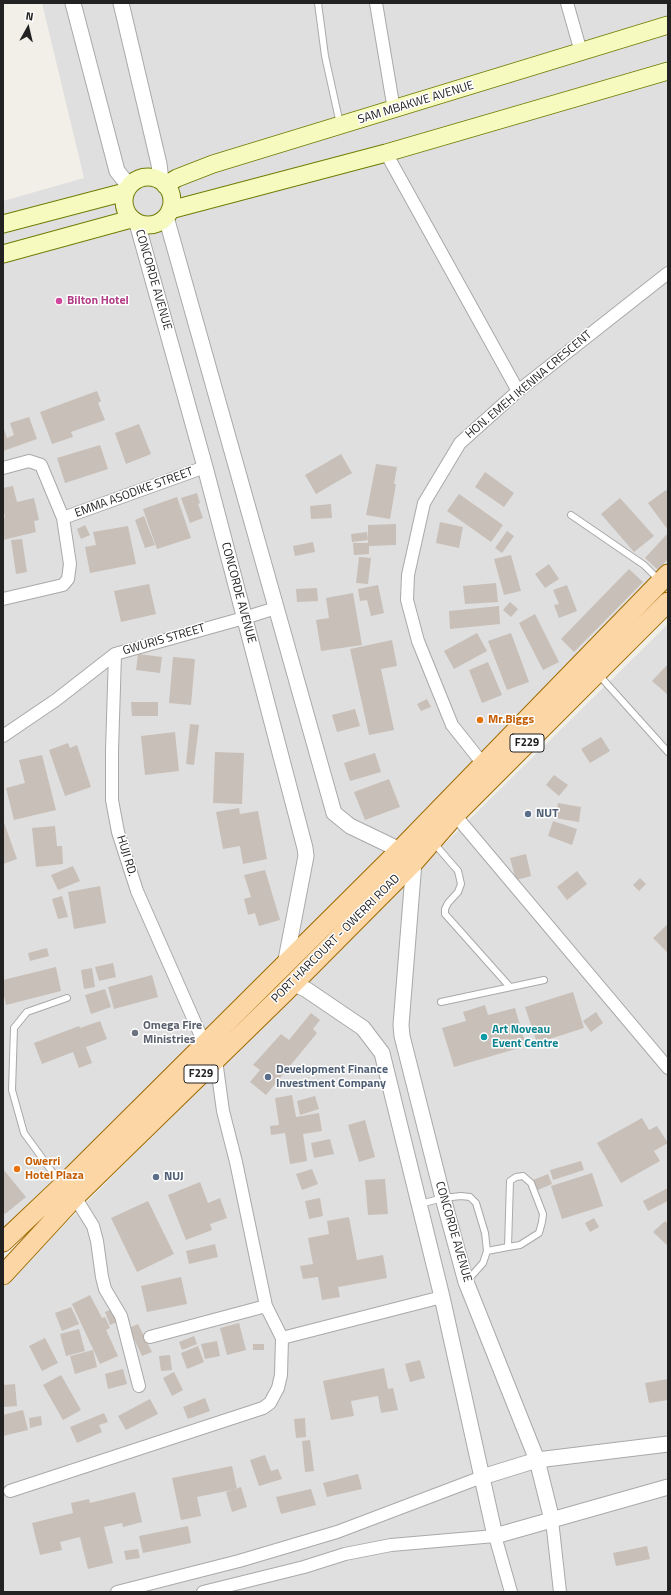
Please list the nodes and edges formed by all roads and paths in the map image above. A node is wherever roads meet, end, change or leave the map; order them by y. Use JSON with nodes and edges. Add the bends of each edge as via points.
{"nodes":[{"id":1,"x":73,"y":3,"type":"edge"},
{"id":2,"x":121,"y":3,"type":"edge"},
{"id":3,"x":318,"y":3,"type":"edge"},
{"id":4,"x":376,"y":3,"type":"edge"},
{"id":5,"x":567,"y":3,"type":"edge"},
{"id":6,"x":668,"y":25,"type":"edge"},
{"id":7,"x":580,"y":52,"type":"junction"},
{"id":8,"x":668,"y":70,"type":"edge"},
{"id":9,"x":394,"y":110,"type":"junction"},
{"id":10,"x":340,"y":126,"type":"junction"},
{"id":11,"x":386,"y":153,"type":"junction"},
{"id":12,"x":163,"y":183,"type":"junction"},
{"id":13,"x":127,"y":189,"type":"junction"},
{"id":14,"x":168,"y":214,"type":"junction"},
{"id":15,"x":134,"y":221,"type":"junction"},
{"id":16,"x":3,"y":224,"type":"edge"},
{"id":17,"x":3,"y":254,"type":"edge"},
{"id":18,"x":668,"y":273,"type":"edge"},
{"id":19,"x":518,"y":391,"type":"junction"},
{"id":20,"x":205,"y":467,"type":"junction"},
{"id":21,"x":3,"y":468,"type":"edge"},
{"id":22,"x":571,"y":515,"type":"dead end"},
{"id":23,"x":63,"y":518,"type":"junction"},
{"id":24,"x":664,"y":578,"type":"edge"},
{"id":25,"x":3,"y":599,"type":"edge"},
{"id":26,"x":668,"y":602,"type":"edge"},
{"id":27,"x":276,"y":608,"type":"junction"},
{"id":28,"x":244,"y":618,"type":"junction"},
{"id":29,"x":115,"y":654,"type":"junction"},
{"id":30,"x":597,"y":673,"type":"junction"},
{"id":31,"x":3,"y":736,"type":"edge"},
{"id":32,"x":668,"y":752,"type":"edge"},
{"id":33,"x":489,"y":770,"type":"junction"},
{"id":34,"x":454,"y":815,"type":"junction"},
{"id":35,"x":432,"y":841,"type":"junction"},
{"id":36,"x":407,"y":856,"type":"junction"},
{"id":37,"x":285,"y":965,"type":"junction"},
{"id":38,"x":544,"y":980,"type":"dead end"},
{"id":39,"x":293,"y":983,"type":"junction"},
{"id":40,"x":510,"y":987,"type":"junction"},
{"id":41,"x":67,"y":998,"type":"dead end"},
{"id":42,"x":441,"y":1002,"type":"dead end"},
{"id":43,"x":204,"y":1043,"type":"junction"},
{"id":44,"x":216,"y":1060,"type":"junction"},
{"id":45,"x":668,"y":1068,"type":"edge"},
{"id":46,"x":69,"y":1191,"type":"junction"},
{"id":47,"x":443,"y":1198,"type":"junction"},
{"id":48,"x":419,"y":1205,"type":"junction"},
{"id":49,"x":5,"y":1236,"type":"edge"},
{"id":50,"x":508,"y":1247,"type":"junction"},
{"id":51,"x":487,"y":1251,"type":"junction"},
{"id":52,"x":3,"y":1275,"type":"edge"},
{"id":53,"x":466,"y":1282,"type":"junction"},
{"id":54,"x":442,"y":1297,"type":"junction"},
{"id":55,"x":266,"y":1306,"type":"junction"},
{"id":56,"x":150,"y":1337,"type":"dead end"},
{"id":57,"x":282,"y":1338,"type":"junction"},
{"id":58,"x":139,"y":1386,"type":"dead end"},
{"id":59,"x":668,"y":1444,"type":"edge"},
{"id":60,"x":537,"y":1460,"type":"junction"},
{"id":61,"x":482,"y":1477,"type":"junction"},
{"id":62,"x":668,"y":1487,"type":"edge"},
{"id":63,"x":10,"y":1491,"type":"dead end"},
{"id":64,"x":552,"y":1520,"type":"junction"},
{"id":65,"x":495,"y":1536,"type":"junction"},
{"id":66,"x":117,"y":1592,"type":"edge"},
{"id":67,"x":203,"y":1592,"type":"edge"},
{"id":68,"x":511,"y":1592,"type":"edge"},
{"id":69,"x":560,"y":1592,"type":"edge"}],
"edges":[{"from":1,"to":13,"type":"street","via":[[117,171]]},
{"from":2,"to":12,"type":"street"},
{"from":3,"to":10,"type":"lane","via":[[325,56]]},
{"from":4,"to":9,"type":"street"},
{"from":5,"to":7,"type":"street"},
{"from":6,"to":7,"type":"main road","name":"SAM MBAKWE AVENUE"},
{"from":7,"to":9,"type":"main road","name":"SAM MBAKWE AVENUE"},
{"from":8,"to":11,"type":"main road"},
{"from":9,"to":10,"type":"main road","name":"SAM MBAKWE AVENUE"},
{"from":10,"to":12,"type":"main road","name":"SAM MBAKWE AVENUE","via":[[213,164]]},
{"from":11,"to":14,"type":"main road"},
{"from":11,"to":19,"type":"street"},
{"from":12,"to":13,"type":"main road","via":[[154,178],[140,178]]},
{"from":12,"to":14,"type":"main road","via":[[172,201]]},
{"from":13,"to":15,"type":"main road","via":[[124,206]]},
{"from":13,"to":16,"type":"main road"},
{"from":14,"to":15,"type":"main road","via":[[160,222],[152,225]]},
{"from":14,"to":27,"type":"street"},
{"from":15,"to":17,"type":"main road"},
{"from":15,"to":20,"type":"street","name":"CONCORDE AVENUE"},
{"from":18,"to":19,"type":"street","name":"HON. EMEH IKENNA CRESCENT"},
{"from":19,"to":33,"type":"street","name":"HON. EMEH IKENNA CRESCENT","via":[[460,443],[424,503],[408,575],[407,600],[418,641],[452,725]]},
{"from":20,"to":23,"type":"street","name":"EMMA ASODIKE STREET"},
{"from":20,"to":28,"type":"street","name":"CONCORDE AVENUE"},
{"from":21,"to":23,"type":"street","via":[[30,461],[41,465]]},
{"from":22,"to":24,"type":"lane"},
{"from":23,"to":25,"type":"street","via":[[70,564],[68,579],[63,585]]},
{"from":24,"to":33,"type":"main road","name":"PORT HARCOURT - OWERRI ROAD","number":"F229"},
{"from":26,"to":30,"type":"main road","name":"PORT HARCOURT - OWERRI ROAD","number":"F229"},
{"from":27,"to":28,"type":"street","name":"GWURIS STREET"},
{"from":27,"to":36,"type":"street","via":[[334,813],[350,826]]},
{"from":28,"to":29,"type":"street","name":"GWURIS STREET"},
{"from":28,"to":37,"type":"street","name":"CONCORDE AVENUE","via":[[306,856]]},
{"from":29,"to":31,"type":"street","name":"GWURIS STREET","via":[[56,700]]},
{"from":29,"to":43,"type":"street","name":"HUJI RD.","via":[[112,800],[118,832],[137,891]]},
{"from":30,"to":32,"type":"lane"},
{"from":30,"to":33,"type":"main road","name":"PORT HARCOURT - OWERRI ROAD","number":"F229"},
{"from":33,"to":34,"type":"main road","name":"PORT HARCOURT - OWERRI ROAD","number":"F229"},
{"from":33,"to":36,"type":"main road","name":"PORT HARCOURT - OWERRI ROAD","number":"F229"},
{"from":34,"to":35,"type":"main road","name":"PORT HARCOURT - OWERRI ROAD","number":"F229"},
{"from":34,"to":45,"type":"street"},
{"from":35,"to":36,"type":"main road","name":"PORT HARCOURT - OWERRI ROAD","number":"F229"},
{"from":35,"to":40,"type":"lane","via":[[458,871],[461,884],[458,892],[448,903],[445,914]]},
{"from":36,"to":37,"type":"main road","name":"PORT HARCOURT - OWERRI ROAD","number":"F229"},
{"from":36,"to":39,"type":"main road","name":"PORT HARCOURT - OWERRI ROAD","number":"F229"},
{"from":36,"to":47,"type":"street","name":"CONCORDE AVENUE","via":[[402,1036]]},
{"from":37,"to":43,"type":"main road","name":"PORT HARCOURT - OWERRI ROAD","number":"F229"},
{"from":38,"to":40,"type":"lane"},
{"from":39,"to":44,"type":"main road","name":"PORT HARCOURT - OWERRI ROAD","number":"F229"},
{"from":39,"to":48,"type":"street","name":"CONCORDE AVENUE","via":[[363,1028],[382,1053]]},
{"from":40,"to":42,"type":"lane"},
{"from":41,"to":46,"type":"lane","via":[[26,1012],[14,1028],[12,1090],[24,1133]]},
{"from":43,"to":44,"type":"main road"},
{"from":43,"to":46,"type":"main road","name":"PORT HARCOURT - OWERRI ROAD","number":"F229"},
{"from":44,"to":46,"type":"main road","name":"PORT HARCOURT - OWERRI ROAD","number":"F229"},
{"from":44,"to":55,"type":"street","via":[[223,1110]]},
{"from":46,"to":49,"type":"main road","name":"PORT HARCOURT - OWERRI ROAD","number":"F229"},
{"from":46,"to":52,"type":"main road","name":"PORT HARCOURT - OWERRI ROAD","number":"F229"},
{"from":46,"to":58,"type":"street","via":[[96,1234],[105,1289],[121,1316]]},
{"from":47,"to":48,"type":"lane"},
{"from":47,"to":51,"type":"lane","via":[[470,1197],[476,1203],[485,1233]]},
{"from":47,"to":53,"type":"street","name":"CONCORDE AVENUE"},
{"from":48,"to":54,"type":"street","name":"CONCORDE AVENUE"},
{"from":50,"to":50,"type":"lane","via":[[520,1245],[539,1233],[542,1222],[542,1214],[531,1183],[523,1176],[510,1181]]},
{"from":50,"to":51,"type":"lane"},
{"from":51,"to":53,"type":"lane","via":[[483,1263]]},
{"from":53,"to":60,"type":"street","name":"CONCORDE AVENUE"},
{"from":54,"to":57,"type":"street"},
{"from":54,"to":61,"type":"street","name":"CONCORDE AVENUE"},
{"from":55,"to":56,"type":"street"},
{"from":55,"to":57,"type":"street"},
{"from":57,"to":63,"type":"street","via":[[278,1388],[270,1403],[263,1408]]},
{"from":59,"to":60,"type":"street"},
{"from":60,"to":61,"type":"street"},
{"from":60,"to":64,"type":"street","name":"CONCORDE AVENUE"},
{"from":61,"to":65,"type":"street","name":"CONCORDE AVENUE"},
{"from":61,"to":66,"type":"street","via":[[337,1532],[238,1562]]},
{"from":62,"to":64,"type":"street"},
{"from":64,"to":65,"type":"street"},
{"from":64,"to":69,"type":"street","name":"CONCORDE AVENUE"},
{"from":65,"to":67,"type":"street","via":[[391,1545],[345,1554]]},
{"from":65,"to":68,"type":"street","name":"CONCORDE AVENUE"}]}
